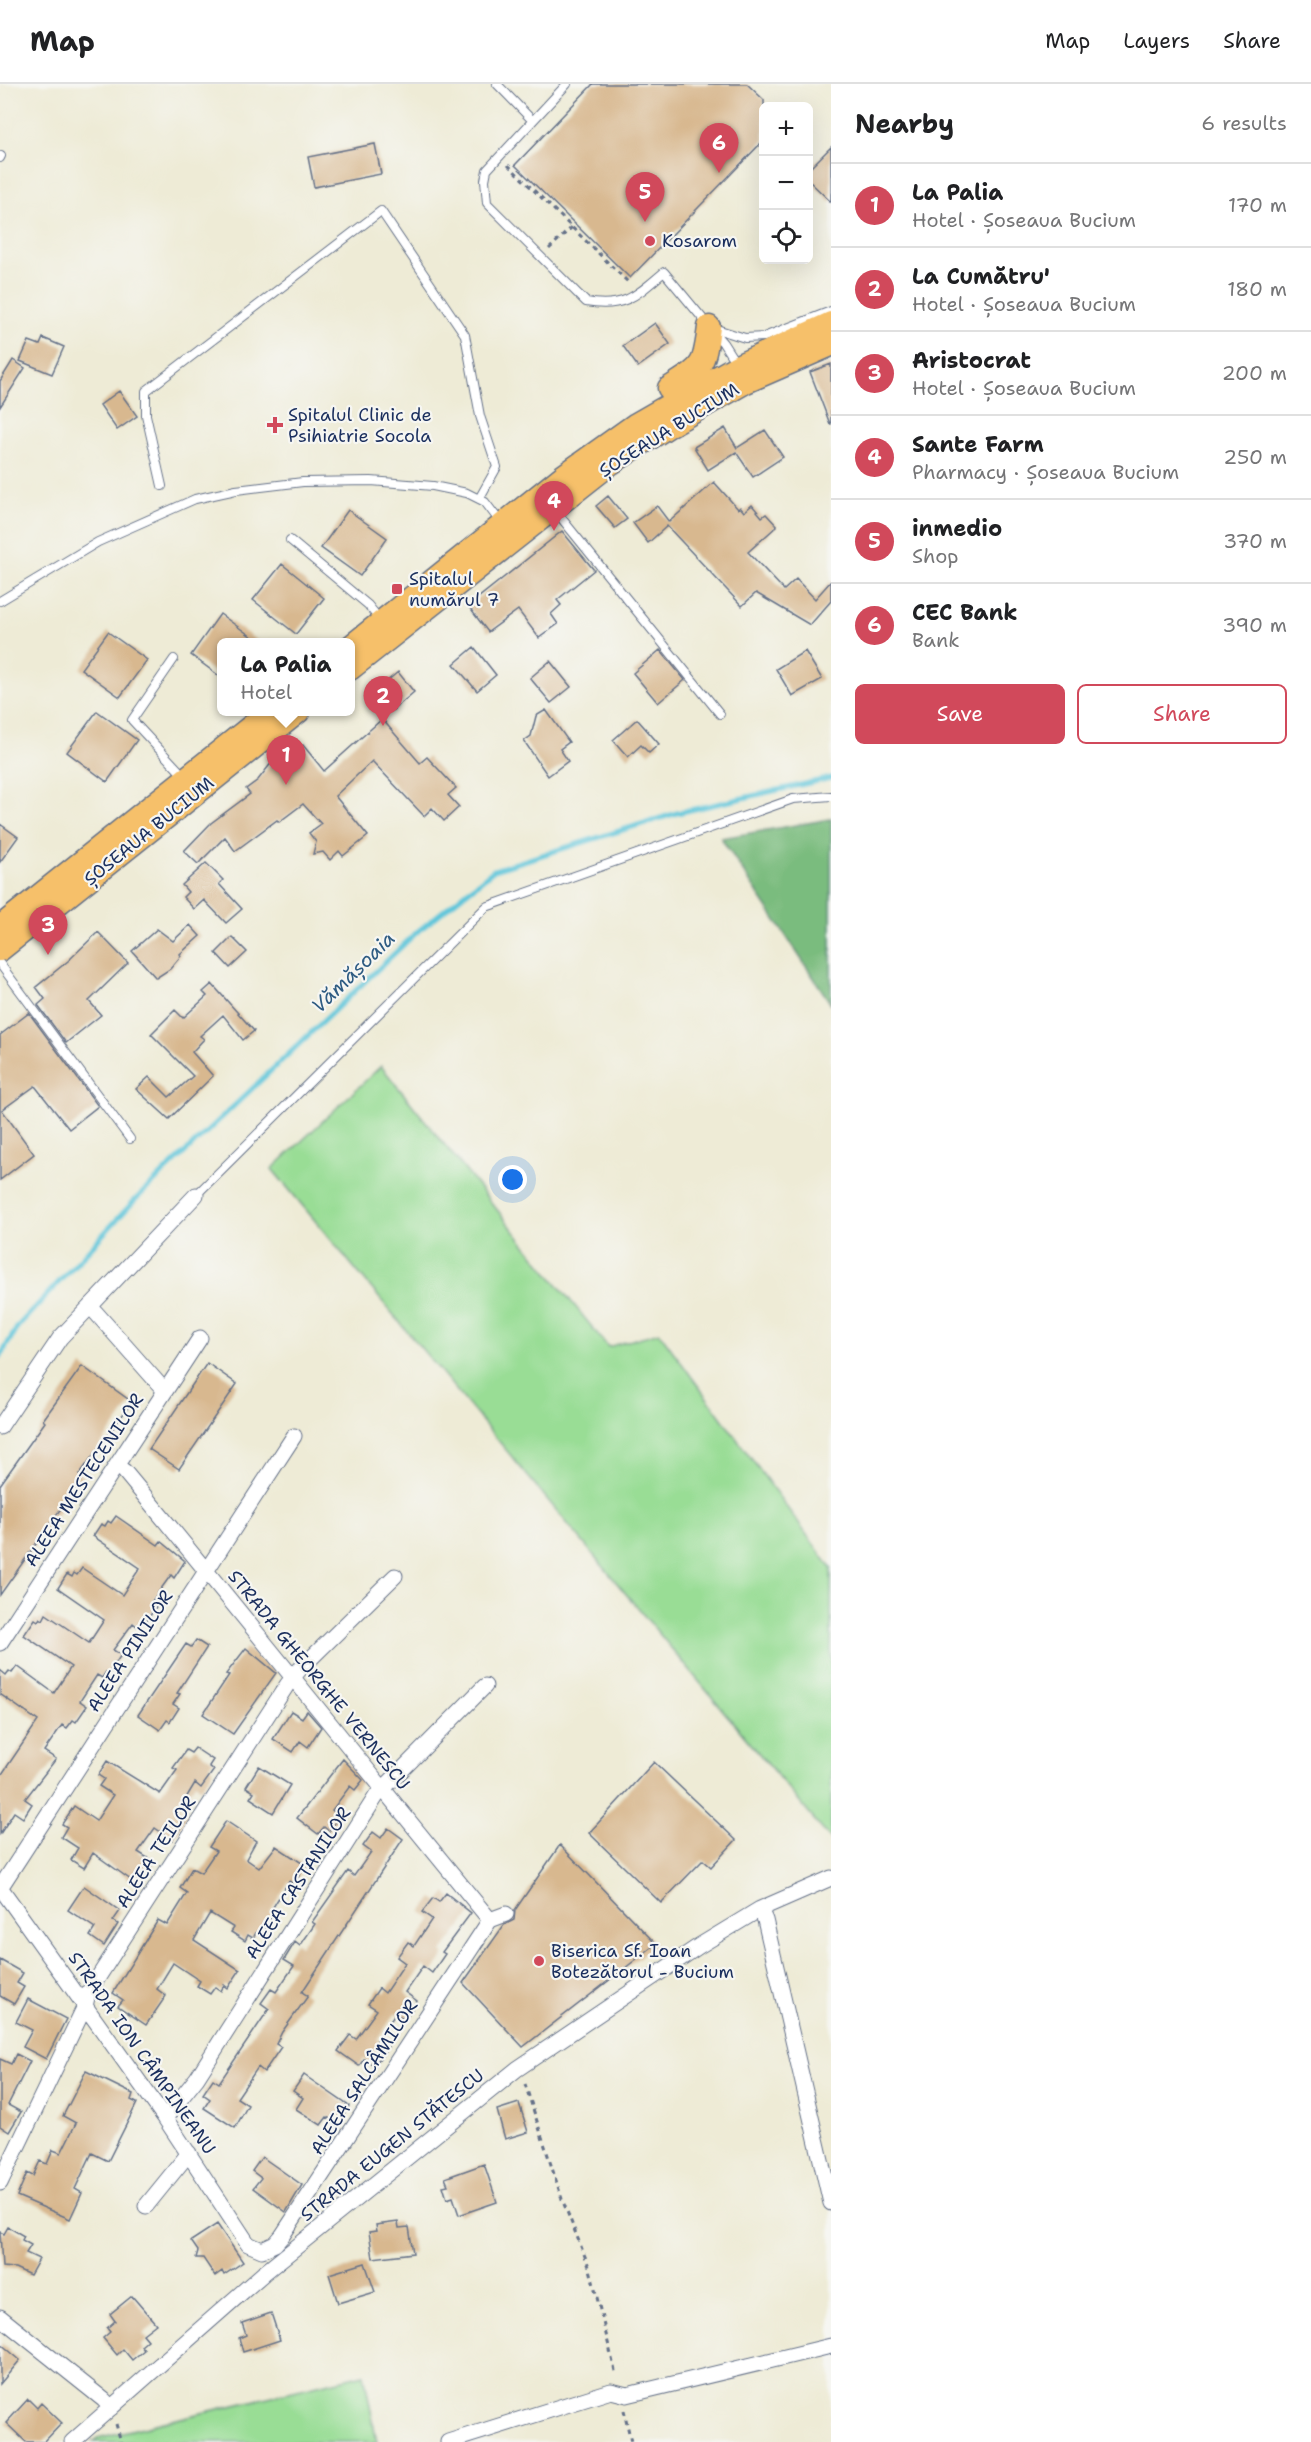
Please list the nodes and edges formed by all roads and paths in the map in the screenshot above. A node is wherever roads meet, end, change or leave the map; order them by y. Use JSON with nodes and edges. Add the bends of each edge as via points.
{"nodes":[{"id":1,"x":497,"y":84,"type":"edge"},
{"id":2,"x":567,"y":84,"type":"edge"},
{"id":3,"x":532,"y":120,"type":"junction"},
{"id":4,"x":498,"y":156,"type":"junction"},
{"id":5,"x":572,"y":227,"type":"junction"},
{"id":6,"x":541,"y":257,"type":"junction"},
{"id":7,"x":640,"y":293,"type":"junction"},
{"id":8,"x":831,"y":311,"type":"edge"},
{"id":9,"x":831,"y":323,"type":"edge"},
{"id":10,"x":709,"y":327,"type":"junction"},
{"id":11,"x":831,"y":345,"type":"edge"},
{"id":12,"x":742,"y":374,"type":"junction"},
{"id":13,"x":636,"y":424,"type":"junction"},
{"id":14,"x":162,"y":486,"type":"dead end"},
{"id":15,"x":479,"y":499,"type":"junction"},
{"id":16,"x":553,"y":508,"type":"junction"},
{"id":17,"x":508,"y":532,"type":"junction"},
{"id":18,"x":290,"y":540,"type":"dead end"},
{"id":19,"x":0,"y":601,"type":"edge"},
{"id":20,"x":387,"y":628,"type":"junction"},
{"id":21,"x":355,"y":644,"type":"edge"},
{"id":22,"x":174,"y":659,"type":"dead end"},
{"id":23,"x":355,"y":664,"type":"edge"},
{"id":24,"x":720,"y":714,"type":"dead end"},
{"id":25,"x":264,"y":716,"type":"edge"},
{"id":26,"x":291,"y":716,"type":"edge"},
{"id":27,"x":192,"y":785,"type":"junction"},
{"id":28,"x":831,"y":796,"type":"edge"},
{"id":29,"x":3,"y":934,"type":"edge"},
{"id":30,"x":0,"y":964,"type":"edge"},
{"id":31,"x":130,"y":1139,"type":"dead end"},
{"id":32,"x":196,"y":1195,"type":"joint"},
{"id":33,"x":90,"y":1306,"type":"junction"},
{"id":34,"x":200,"y":1338,"type":"dead end"},
{"id":35,"x":165,"y":1391,"type":"junction"},
{"id":36,"x":0,"y":1427,"type":"edge"},
{"id":37,"x":294,"y":1436,"type":"dead end"},
{"id":38,"x":116,"y":1466,"type":"junction"},
{"id":39,"x":206,"y":1570,"type":"junction"},
{"id":40,"x":395,"y":1576,"type":"dead end"},
{"id":41,"x":0,"y":1643,"type":"edge"},
{"id":42,"x":293,"y":1677,"type":"junction"},
{"id":43,"x":485,"y":1686,"type":"dead end"},
{"id":44,"x":382,"y":1789,"type":"junction"},
{"id":45,"x":831,"y":1878,"type":"edge"},
{"id":46,"x":0,"y":1888,"type":"edge"},
{"id":47,"x":759,"y":1909,"type":"junction"},
{"id":48,"x":506,"y":1914,"type":"dead end"},
{"id":49,"x":490,"y":1920,"type":"junction"},
{"id":50,"x":86,"y":2006,"type":"junction"},
{"id":51,"x":517,"y":2069,"type":"junction"},
{"id":52,"x":165,"y":2118,"type":"junction"},
{"id":53,"x":189,"y":2154,"type":"junction"},
{"id":54,"x":0,"y":2183,"type":"edge"},
{"id":55,"x":831,"y":2203,"type":"edge"},
{"id":56,"x":146,"y":2206,"type":"dead end"},
{"id":57,"x":248,"y":2244,"type":"joint"},
{"id":58,"x":0,"y":2317,"type":"edge"},
{"id":59,"x":831,"y":2346,"type":"edge"},
{"id":60,"x":620,"y":2393,"type":"junction"},
{"id":61,"x":111,"y":2408,"type":"junction"},
{"id":62,"x":72,"y":2442,"type":"edge"},
{"id":63,"x":448,"y":2442,"type":"edge"},
{"id":64,"x":631,"y":2442,"type":"edge"}],
"edges":[{"from":1,"to":3,"type":"lane"},
{"from":2,"to":3,"type":"lane"},
{"from":3,"to":4,"type":"lane"},
{"from":4,"to":5,"type":"path"},
{"from":4,"to":6,"type":"lane","via":[[487,170],[488,202]]},
{"from":5,"to":6,"type":"path"},
{"from":5,"to":7,"type":"path"},
{"from":6,"to":7,"type":"lane","via":[[586,302],[623,302]]},
{"from":7,"to":10,"type":"lane","via":[[663,272]]},
{"from":8,"to":10,"type":"lane","via":[[764,337],[745,338]]},
{"from":9,"to":12,"type":"main road","name":"ȘOSEAUA BUCIUM"},
{"from":10,"to":12,"type":"lane"},
{"from":10,"to":13,"type":"main road","via":[[700,368],[648,401]]},
{"from":11,"to":12,"type":"main road","name":"ȘOSEAUA BUCIUM"},
{"from":12,"to":13,"type":"main road","name":"ȘOSEAUA BUCIUM"},
{"from":12,"to":16,"type":"main road","name":"ȘOSEAUA BUCIUM"},
{"from":13,"to":17,"type":"main road","name":"ȘOSEAUA BUCIUM","via":[[579,464]]},
{"from":14,"to":15,"type":"lane","via":[[146,415],[146,391],[381,210],[465,335],[480,416],[497,467]]},
{"from":15,"to":17,"type":"lane"},
{"from":15,"to":19,"type":"lane","via":[[433,486],[371,481],[303,482],[236,490],[195,499],[98,542]]},
{"from":16,"to":17,"type":"main road","name":"ȘOSEAUA BUCIUM"},
{"from":16,"to":24,"type":"lane"},
{"from":17,"to":20,"type":"main road","name":"ȘOSEAUA BUCIUM"},
{"from":18,"to":20,"type":"lane","via":[[368,605]]},
{"from":20,"to":21,"type":"main road","name":"ȘOSEAUA BUCIUM"},
{"from":20,"to":23,"type":"main road","name":"ȘOSEAUA BUCIUM"},
{"from":22,"to":27,"type":"lane","via":[[132,720]]},
{"from":25,"to":27,"type":"main road","name":"ȘOSEAUA BUCIUM"},
{"from":26,"to":27,"type":"main road","name":"ȘOSEAUA BUCIUM"},
{"from":27,"to":29,"type":"main road","name":"ȘOSEAUA BUCIUM"},
{"from":28,"to":32,"type":"lane","via":[[793,799],[486,907]]},
{"from":30,"to":31,"type":"lane"},
{"from":32,"to":33,"type":"street"},
{"from":33,"to":35,"type":"street"},
{"from":33,"to":36,"type":"street","via":[[60,1338]]},
{"from":34,"to":35,"type":"street","name":"ALEEA MESTECENILOR"},
{"from":35,"to":38,"type":"street","name":"ALEEA MESTECENILOR"},
{"from":37,"to":39,"type":"street","name":"ALEEA PINILOR"},
{"from":38,"to":39,"type":"street","name":"STRADA GHEORGHE VERNESCU"},
{"from":38,"to":41,"type":"street","name":"ALEEA MESTECENILOR"},
{"from":39,"to":42,"type":"street","name":"STRADA GHEORGHE VERNESCU"},
{"from":39,"to":46,"type":"street","name":"ALEEA PINILOR"},
{"from":40,"to":42,"type":"street","name":"ALEEA TEILOR"},
{"from":42,"to":44,"type":"street","name":"STRADA GHEORGHE VERNESCU"},
{"from":42,"to":50,"type":"street","name":"ALEEA TEILOR","via":[[88,1993]]},
{"from":43,"to":44,"type":"street","name":"ALEEA CASTANILOR"},
{"from":44,"to":49,"type":"street","name":"STRADA GHEORGHE VERNESCU"},
{"from":44,"to":52,"type":"street","name":"ALEEA CASTANILOR","via":[[197,2078]]},
{"from":45,"to":47,"type":"street","name":"STRADA EUGEN STĂTESCU"},
{"from":46,"to":50,"type":"street","name":"STRADA ION CÂMPINEANU"},
{"from":47,"to":51,"type":"street","name":"STRADA EUGEN STĂTESCU"},
{"from":47,"to":55,"type":"street","via":[[765,1920]]},
{"from":48,"to":49,"type":"street"},
{"from":49,"to":57,"type":"street","name":"ALEEA SALCÂMILOR","via":[[282,2236],[262,2250]]},
{"from":50,"to":52,"type":"street","name":"STRADA ION CÂMPINEANU"},
{"from":50,"to":54,"type":"street","name":"ALEEA TEILOR"},
{"from":51,"to":60,"type":"path","via":[[590,2269]]},
{"from":51,"to":61,"type":"street","name":"STRADA EUGEN STĂTESCU","via":[[264,2273]]},
{"from":52,"to":53,"type":"street","name":"STRADA ION CÂMPINEANU"},
{"from":53,"to":56,"type":"street"},
{"from":53,"to":57,"type":"street","name":"STRADA ION CÂMPINEANU"},
{"from":58,"to":61,"type":"street"},
{"from":59,"to":60,"type":"street","via":[[627,2395]]},
{"from":60,"to":63,"type":"street","via":[[611,2391]]},
{"from":60,"to":64,"type":"path"},
{"from":61,"to":62,"type":"street","name":"STRADA EUGEN STĂTESCU"}]}
